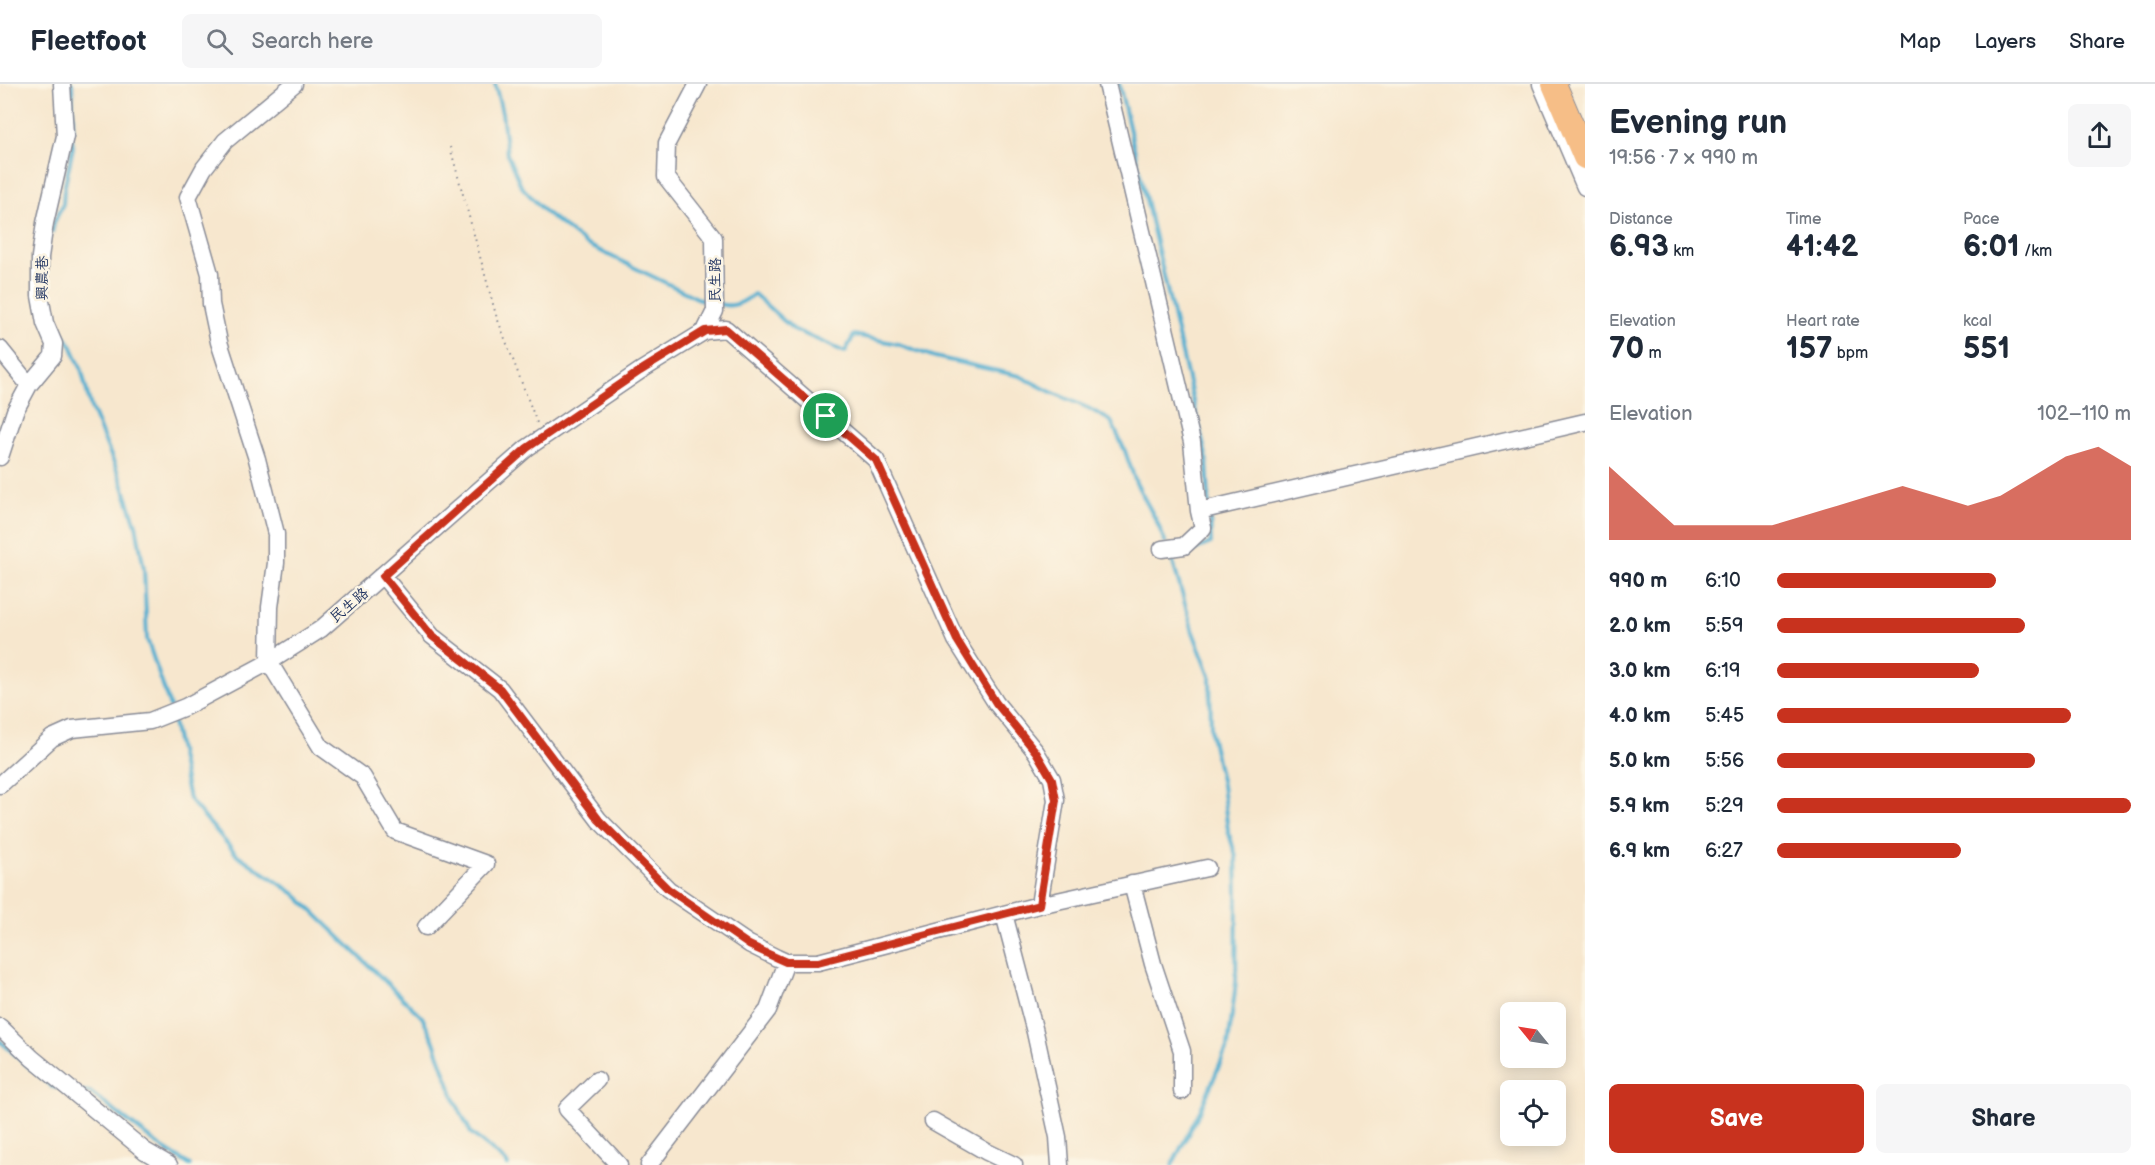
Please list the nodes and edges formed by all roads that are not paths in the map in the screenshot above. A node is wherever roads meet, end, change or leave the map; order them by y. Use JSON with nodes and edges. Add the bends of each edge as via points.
{"nodes":[{"id":1,"x":62,"y":84,"type":"edge"},
{"id":2,"x":294,"y":84,"type":"edge"},
{"id":3,"x":698,"y":84,"type":"edge"},
{"id":4,"x":1107,"y":84,"type":"edge"},
{"id":5,"x":1541,"y":84,"type":"edge"},
{"id":6,"x":1554,"y":84,"type":"edge"},
{"id":7,"x":1570,"y":84,"type":"edge"},
{"id":8,"x":1585,"y":116,"type":"edge"},
{"id":9,"x":1585,"y":157,"type":"edge"},
{"id":10,"x":1585,"y":187,"type":"edge"},
{"id":11,"x":705,"y":331,"type":"junction"},
{"id":12,"x":0,"y":349,"type":"edge"},
{"id":13,"x":29,"y":385,"type":"junction"},
{"id":14,"x":1585,"y":422,"type":"edge"},
{"id":15,"x":0,"y":457,"type":"edge"},
{"id":16,"x":1199,"y":511,"type":"junction"},
{"id":17,"x":1162,"y":549,"type":"dead end"},
{"id":18,"x":383,"y":576,"type":"junction"},
{"id":19,"x":269,"y":662,"type":"junction"},
{"id":20,"x":0,"y":785,"type":"edge"},
{"id":21,"x":1207,"y":868,"type":"dead end"},
{"id":22,"x":1132,"y":884,"type":"junction"},
{"id":23,"x":1039,"y":905,"type":"junction"},
{"id":24,"x":1004,"y":914,"type":"junction"},
{"id":25,"x":426,"y":927,"type":"dead end"},
{"id":26,"x":786,"y":962,"type":"junction"},
{"id":27,"x":0,"y":1027,"type":"edge"},
{"id":28,"x":597,"y":1080,"type":"dead end"},
{"id":29,"x":1182,"y":1091,"type":"dead end"},
{"id":30,"x":933,"y":1121,"type":"dead end"},
{"id":31,"x":168,"y":1165,"type":"edge"},
{"id":32,"x":619,"y":1165,"type":"edge"},
{"id":33,"x":649,"y":1165,"type":"edge"},
{"id":34,"x":1014,"y":1165,"type":"edge"},
{"id":35,"x":1059,"y":1165,"type":"edge"}],
"edges":[{"from":1,"to":13,"type":"street","name":"興農巷","via":[[64,136],[40,257],[40,296],[54,344],[53,356]]},
{"from":2,"to":19,"type":"street","via":[[225,141],[188,197],[210,274],[219,342],[257,459],[276,534]]},
{"from":3,"to":11,"type":"street","name":"民生路","via":[[667,144],[666,177],[714,238],[716,311]]},
{"from":4,"to":16,"type":"street","via":[[1192,442]]},
{"from":5,"to":10,"type":"street"},
{"from":6,"to":9,"type":"highway"},
{"from":7,"to":8,"type":"highway"},
{"from":11,"to":18,"type":"street","name":"民生路","via":[[527,448]]},
{"from":11,"to":23,"type":"street","via":[[726,329],[876,460],[957,640],[996,703],[1036,752],[1052,779],[1056,800]]},
{"from":12,"to":13,"type":"street"},
{"from":13,"to":15,"type":"street","name":"興農巷","via":[[15,411]]},
{"from":14,"to":16,"type":"street"},
{"from":16,"to":17,"type":"street","via":[[1203,528],[1184,546]]},
{"from":18,"to":19,"type":"street","name":"民生路","via":[[321,629]]},
{"from":18,"to":26,"type":"street","via":[[432,636],[500,689],[599,820],[668,889],[749,945]]},
{"from":19,"to":20,"type":"street","name":"民生路","via":[[180,710],[150,721],[72,729],[52,738]]},
{"from":19,"to":25,"type":"street","via":[[321,747],[363,777],[395,831],[486,864]]},
{"from":21,"to":22,"type":"street"},
{"from":22,"to":23,"type":"street"},
{"from":22,"to":29,"type":"street","via":[[1182,1050]]},
{"from":23,"to":24,"type":"street"},
{"from":24,"to":26,"type":"street","via":[[818,962]]},
{"from":24,"to":35,"type":"street","via":[[1058,1137]]},
{"from":26,"to":33,"type":"street","via":[[768,1010]]},
{"from":27,"to":31,"type":"street","via":[[145,1151]]},
{"from":28,"to":32,"type":"street","via":[[567,1109]]},
{"from":30,"to":34,"type":"street"}]}
